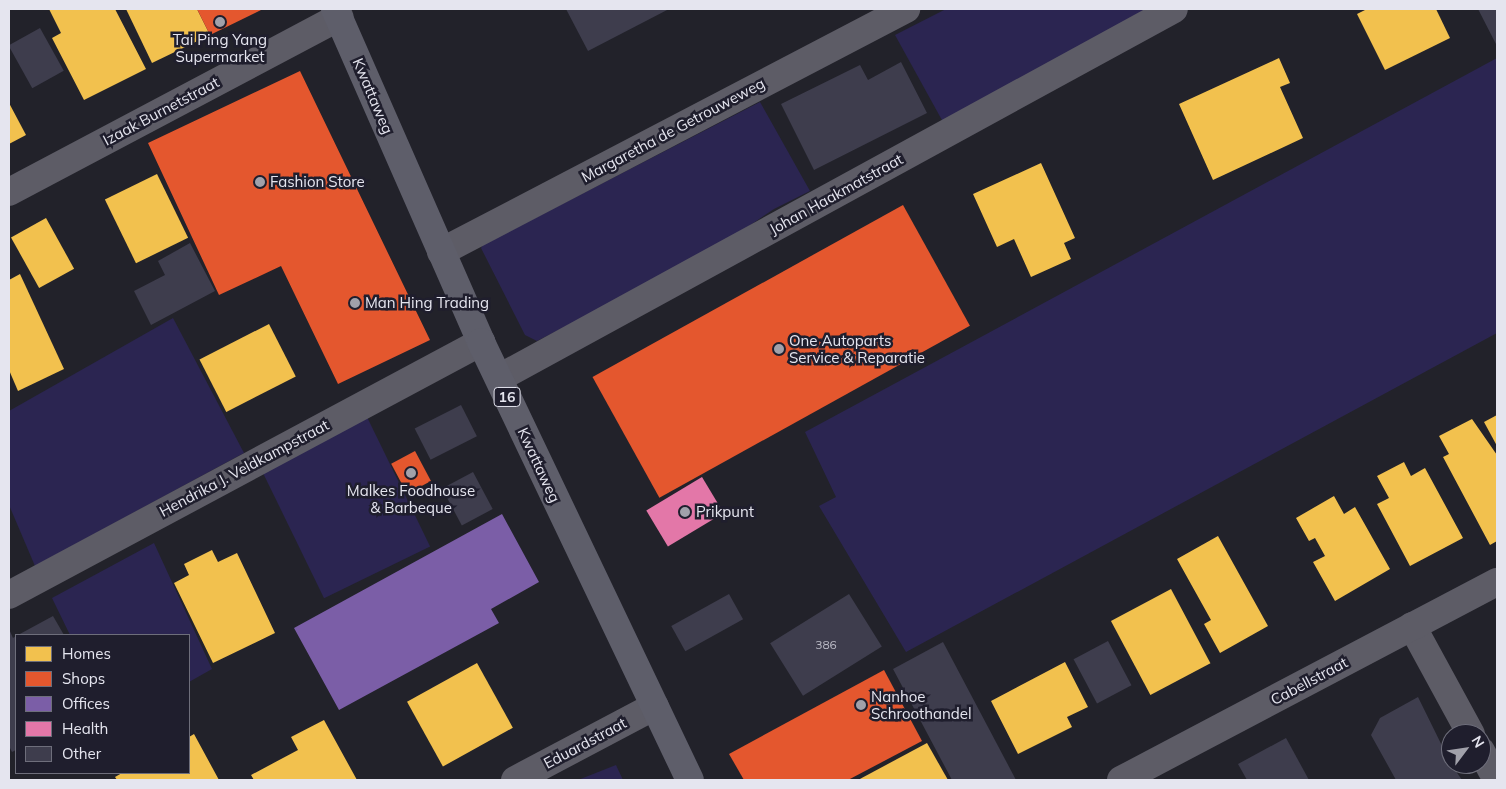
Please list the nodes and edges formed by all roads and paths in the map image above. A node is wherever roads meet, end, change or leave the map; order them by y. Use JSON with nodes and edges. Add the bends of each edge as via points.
{"nodes":[{"id":1,"x":906,"y":9,"type":"edge"},
{"id":2,"x":1174,"y":9,"type":"edge"},
{"id":3,"x":337,"y":13,"type":"edge"},
{"id":4,"x":9,"y":192,"type":"edge"},
{"id":5,"x":441,"y":252,"type":"junction"},
{"id":6,"x":481,"y":342,"type":"junction"},
{"id":7,"x":498,"y":378,"type":"junction"},
{"id":8,"x":1497,"y":582,"type":"edge"},
{"id":9,"x":9,"y":595,"type":"edge"},
{"id":10,"x":1412,"y":626,"type":"junction"},
{"id":11,"x":655,"y":706,"type":"junction"},
{"id":12,"x":1466,"y":724,"type":"edge"},
{"id":13,"x":515,"y":780,"type":"edge"},
{"id":14,"x":690,"y":780,"type":"edge"},
{"id":15,"x":1121,"y":780,"type":"edge"}],
"edges":[{"from":1,"to":5,"type":"street","name":"Margaretha de Getrouweweg"},
{"from":2,"to":7,"type":"street","name":"Johan Haakmatstraat"},
{"from":3,"to":4,"type":"street","name":"Izaak Burnetstraat"},
{"from":3,"to":5,"type":"main road","name":"Kwattaweg","number":"16"},
{"from":5,"to":6,"type":"main road","name":"Kwattaweg","number":"16"},
{"from":6,"to":7,"type":"main road","name":"Kwattaweg","number":"16"},
{"from":6,"to":9,"type":"street","name":"Hendrika J. Veldkampstraat"},
{"from":7,"to":11,"type":"main road","name":"Kwattaweg","number":"16"},
{"from":8,"to":10,"type":"street","name":"Cabellstraat"},
{"from":10,"to":12,"type":"street"},
{"from":10,"to":15,"type":"street","name":"Cabellstraat"},
{"from":11,"to":13,"type":"street","name":"Eduardstraat"},
{"from":11,"to":14,"type":"main road","name":"Kwattaweg","number":"16"}]}
